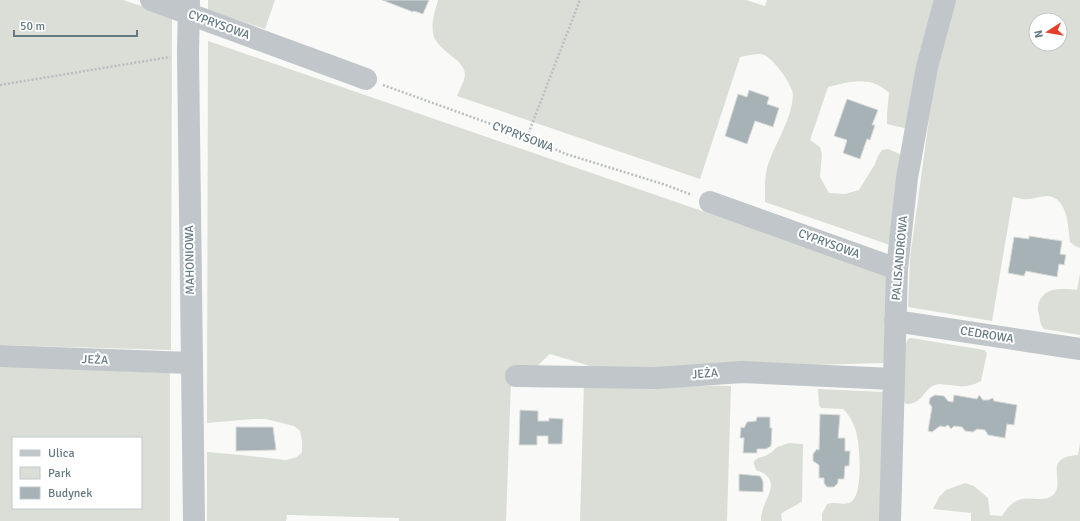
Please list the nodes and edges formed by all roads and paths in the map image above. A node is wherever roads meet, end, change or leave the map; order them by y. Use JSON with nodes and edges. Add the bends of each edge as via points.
{"nodes":[{"id":1,"x":151,"y":0,"type":"edge"},
{"id":2,"x":580,"y":0,"type":"edge"},
{"id":3,"x":945,"y":0,"type":"edge"},
{"id":4,"x":189,"y":7,"type":"edge"},
{"id":5,"x":188,"y":53,"type":"junction"},
{"id":6,"x":366,"y":78,"type":"joint"},
{"id":7,"x":0,"y":85,"type":"edge"},
{"id":8,"x":527,"y":138,"type":"junction"},
{"id":9,"x":710,"y":202,"type":"joint"},
{"id":10,"x":897,"y":269,"type":"junction"},
{"id":11,"x":895,"y":321,"type":"junction"},
{"id":12,"x":1080,"y":349,"type":"edge"},
{"id":13,"x":0,"y":356,"type":"edge"},
{"id":14,"x":191,"y":363,"type":"junction"},
{"id":15,"x":516,"y":376,"type":"dead end"},
{"id":16,"x":894,"y":379,"type":"junction"},
{"id":17,"x":194,"y":521,"type":"edge"},
{"id":18,"x":890,"y":521,"type":"edge"}],
"edges":[{"from":1,"to":4,"type":"street","name":"CYPRYSOWA"},
{"from":2,"to":8,"type":"path"},
{"from":3,"to":10,"type":"street","name":"PALISANDROWA","via":[[926,67],[907,178]]},
{"from":4,"to":5,"type":"street","name":"MAHONIOWA"},
{"from":4,"to":6,"type":"street","name":"CYPRYSOWA"},
{"from":5,"to":7,"type":"path"},
{"from":5,"to":14,"type":"street","name":"MAHONIOWA"},
{"from":6,"to":8,"type":"path","name":"CYPRYSOWA"},
{"from":8,"to":9,"type":"path","name":"CYPRYSOWA","via":[[566,154],[666,185]]},
{"from":9,"to":10,"type":"street","name":"CYPRYSOWA"},
{"from":10,"to":11,"type":"street","name":"PALISANDROWA"},
{"from":11,"to":12,"type":"street","name":"CEDROWA"},
{"from":11,"to":16,"type":"street","name":"PALISANDROWA"},
{"from":13,"to":14,"type":"street","name":"JEŻA"},
{"from":14,"to":17,"type":"street","name":"MAHONIOWA"},
{"from":15,"to":16,"type":"street","name":"JEŻA","via":[[656,378],[742,372]]},
{"from":16,"to":18,"type":"street","name":"PALISANDROWA"}]}
